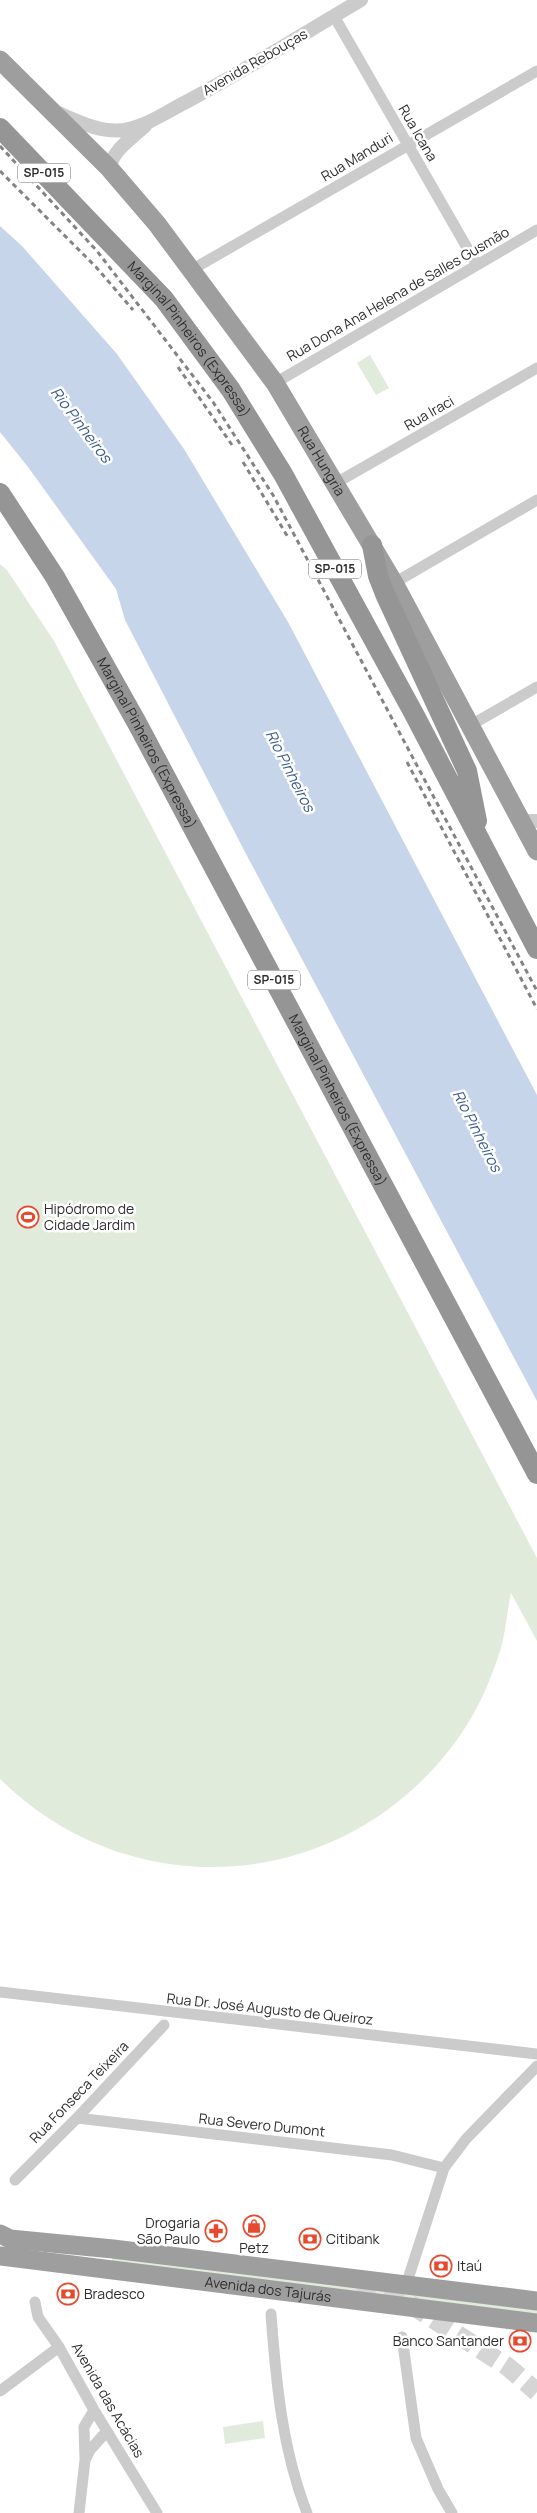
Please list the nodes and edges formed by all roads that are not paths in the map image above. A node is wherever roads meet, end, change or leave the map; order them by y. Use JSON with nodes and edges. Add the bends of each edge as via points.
{"nodes":[{"id":1,"x":361,"y":0,"type":"edge"},
{"id":2,"x":334,"y":16,"type":"junction"},
{"id":3,"x":0,"y":60,"type":"edge"},
{"id":4,"x":537,"y":71,"type":"edge"},
{"id":5,"x":51,"y":110,"type":"junction"},
{"id":6,"x":149,"y":122,"type":"junction"},
{"id":7,"x":0,"y":128,"type":"edge"},
{"id":8,"x":408,"y":144,"type":"junction"},
{"id":9,"x":109,"y":168,"type":"junction"},
{"id":10,"x":537,"y":230,"type":"edge"},
{"id":11,"x":477,"y":265,"type":"junction"},
{"id":12,"x":193,"y":269,"type":"junction"},
{"id":13,"x":537,"y":368,"type":"edge"},
{"id":14,"x":275,"y":383,"type":"junction"},
{"id":15,"x":336,"y":484,"type":"junction"},
{"id":16,"x":0,"y":493,"type":"edge"},
{"id":17,"x":537,"y":500,"type":"edge"},
{"id":18,"x":372,"y":545,"type":"junction"},
{"id":19,"x":394,"y":583,"type":"junction"},
{"id":20,"x":537,"y":687,"type":"edge"},
{"id":21,"x":471,"y":725,"type":"junction"},
{"id":22,"x":529,"y":821,"type":"edge"},
{"id":23,"x":481,"y":840,"type":"junction"},
{"id":24,"x":535,"y":841,"type":"edge"},
{"id":25,"x":537,"y":949,"type":"edge"},
{"id":26,"x":537,"y":1474,"type":"edge"},
{"id":27,"x":0,"y":1992,"type":"edge"},
{"id":28,"x":164,"y":2025,"type":"dead end"},
{"id":29,"x":537,"y":2054,"type":"edge"},
{"id":30,"x":537,"y":2066,"type":"edge"},
{"id":31,"x":77,"y":2118,"type":"junction"},
{"id":32,"x":444,"y":2168,"type":"junction"},
{"id":33,"x":15,"y":2180,"type":"dead end"},
{"id":34,"x":5,"y":2237,"type":"edge"},
{"id":35,"x":0,"y":2256,"type":"edge"},
{"id":36,"x":406,"y":2285,"type":"junction"},
{"id":37,"x":537,"y":2301,"type":"edge"},
{"id":38,"x":35,"y":2302,"type":"dead end"},
{"id":39,"x":271,"y":2314,"type":"dead end"},
{"id":40,"x":537,"y":2323,"type":"edge"},
{"id":41,"x":402,"y":2337,"type":"dead end"},
{"id":42,"x":59,"y":2347,"type":"junction"},
{"id":43,"x":0,"y":2391,"type":"edge"},
{"id":44,"x":94,"y":2410,"type":"junction"},
{"id":45,"x":107,"y":2431,"type":"junction"},
{"id":46,"x":85,"y":2460,"type":"junction"},
{"id":47,"x":79,"y":2513,"type":"edge"},
{"id":48,"x":157,"y":2513,"type":"edge"},
{"id":49,"x":307,"y":2513,"type":"edge"},
{"id":50,"x":452,"y":2513,"type":"edge"}],
"edges":[{"from":1,"to":2,"type":"street","name":"Avenida Rebouças"},
{"from":2,"to":6,"type":"street","name":"Avenida Rebouças"},
{"from":2,"to":8,"type":"street","name":"Rua Icana"},
{"from":3,"to":5,"type":"highway","name":"Rua Hungria"},
{"from":4,"to":8,"type":"street","name":"Rua Manduri"},
{"from":5,"to":6,"type":"street","name":"Avenida Rebouças","via":[[86,125],[112,130],[124,130]]},
{"from":5,"to":9,"type":"highway","name":"Rua Hungria"},
{"from":6,"to":9,"type":"street","name":"Avenida Rebouças","via":[[120,146]]},
{"from":7,"to":23,"type":"highway","name":"Marginal Pinheiros (Expressa)","number":"SP-015","via":[[164,299],[231,390],[283,474]]},
{"from":8,"to":11,"type":"street","name":"Rua Icana"},
{"from":8,"to":12,"type":"street","name":"Rua Manduri"},
{"from":9,"to":12,"type":"highway","name":"Rua Hungria"},
{"from":10,"to":11,"type":"street","name":"Rua Dona Ana Helena de Salles Gusmão"},
{"from":11,"to":14,"type":"street","name":"Rua Dona Ana Helena de Salles Gusmão"},
{"from":12,"to":14,"type":"highway","name":"Rua Hungria"},
{"from":13,"to":15,"type":"street","name":"Rua Iraci"},
{"from":14,"to":15,"type":"highway","name":"Rua Hungria"},
{"from":15,"to":18,"type":"highway","name":"Rua Hungria"},
{"from":16,"to":26,"type":"highway","name":"Marginal Pinheiros (Expressa)","number":"SP-015","via":[[55,577],[137,723]]},
{"from":17,"to":19,"type":"street"},
{"from":18,"to":19,"type":"highway","name":"Rua Hungria"},
{"from":18,"to":23,"type":"highway","via":[[385,594],[467,771]]},
{"from":19,"to":21,"type":"highway","name":"Rua Hungria"},
{"from":20,"to":21,"type":"street"},
{"from":21,"to":22,"type":"highway","name":"Rua Hungria"},
{"from":22,"to":24,"type":"highway","name":"Rua Hungria"},
{"from":23,"to":25,"type":"highway","name":"Marginal Pinheiros (Expressa)","number":"SP-015"},
{"from":27,"to":29,"type":"street","name":"Rua Dr. José Augusto de Queiroz"},
{"from":28,"to":31,"type":"street","name":"Rua Fonseca Teixeira"},
{"from":30,"to":32,"type":"street","via":[[466,2139]]},
{"from":31,"to":32,"type":"street","name":"Rua Severo Dumont","via":[[392,2155]]},
{"from":31,"to":33,"type":"street","name":"Rua Fonseca Teixeira"},
{"from":32,"to":36,"type":"street"},
{"from":34,"to":36,"type":"highway","name":"Avenida dos Tajurás"},
{"from":35,"to":40,"type":"highway","name":"Avenida dos Tajurás"},
{"from":36,"to":37,"type":"highway","name":"Avenida dos Tajurás"},
{"from":38,"to":42,"type":"street","name":"Avenida das Acácias","via":[[38,2317]]},
{"from":39,"to":49,"type":"street","via":[[279,2404],[288,2453]]},
{"from":41,"to":50,"type":"street","via":[[416,2438]]},
{"from":42,"to":43,"type":"street"},
{"from":42,"to":44,"type":"street","name":"Avenida das Acácias"},
{"from":44,"to":45,"type":"street","name":"Avenida das Acácias"},
{"from":44,"to":46,"type":"street","via":[[84,2427]]},
{"from":45,"to":46,"type":"street"},
{"from":45,"to":48,"type":"street","name":"Avenida das Acácias"},
{"from":46,"to":47,"type":"street"}]}
